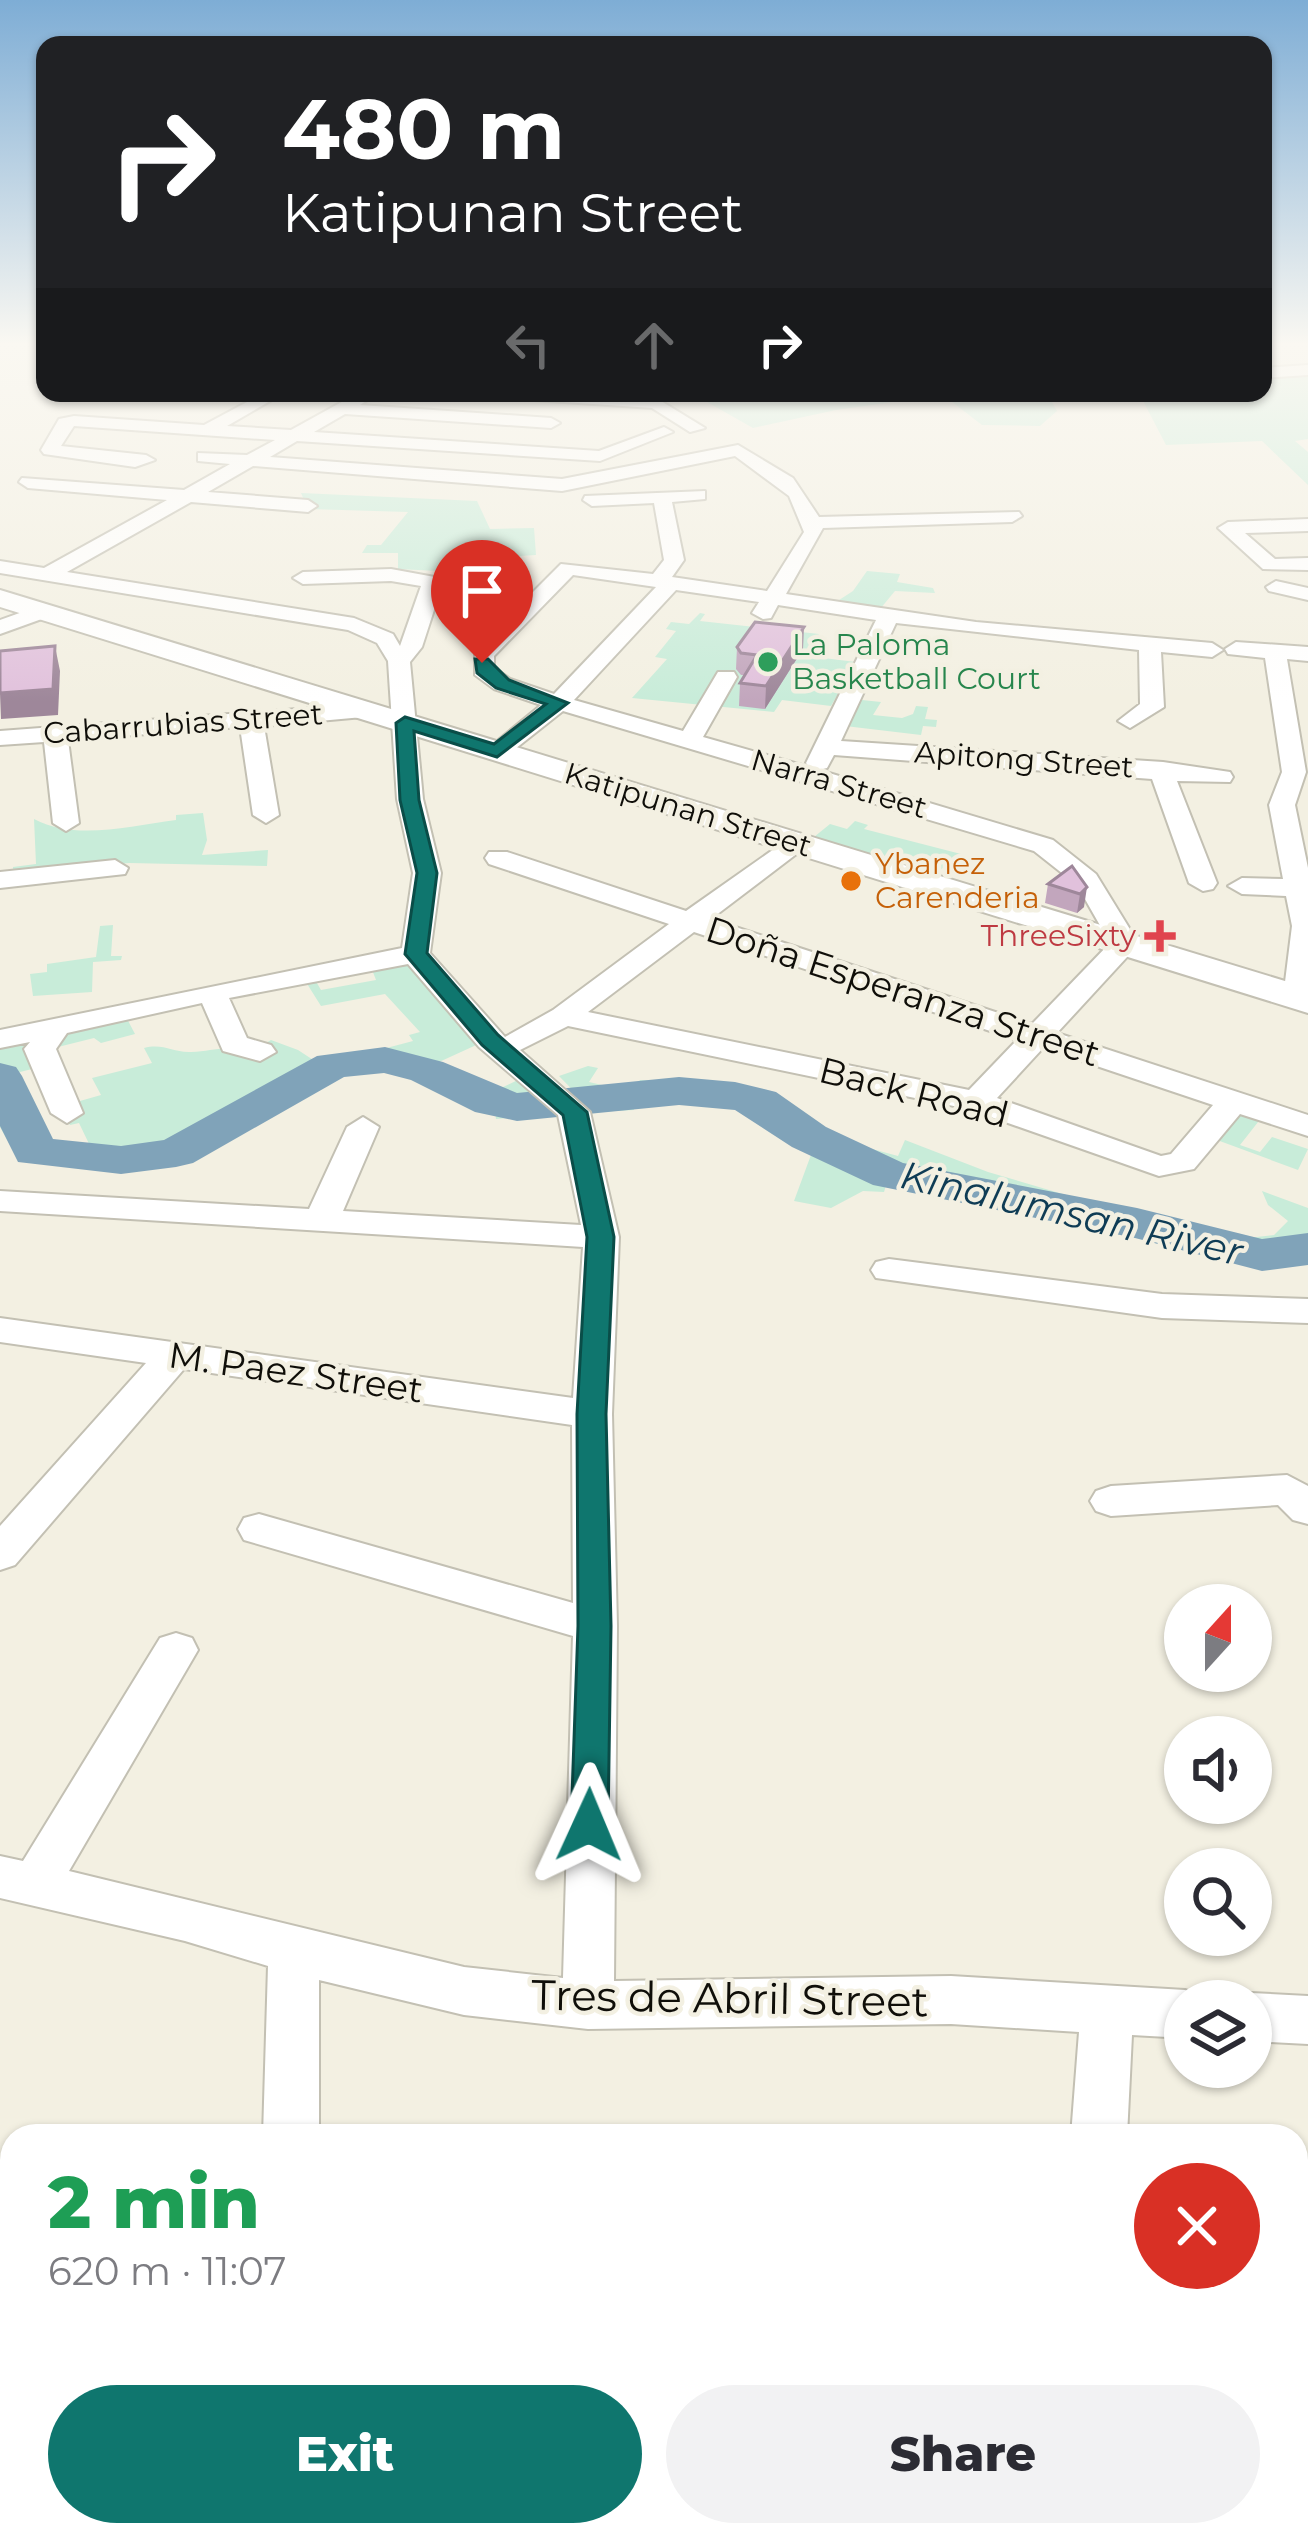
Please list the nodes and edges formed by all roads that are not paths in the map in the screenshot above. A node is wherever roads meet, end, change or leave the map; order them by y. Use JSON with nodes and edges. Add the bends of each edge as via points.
{"nodes":[{"id":1,"x":243,"y":465,"type":"edge"},
{"id":2,"x":299,"y":465,"type":"edge"},
{"id":3,"x":490,"y":465,"type":"edge"},
{"id":4,"x":664,"y":465,"type":"edge"},
{"id":5,"x":761,"y":465,"type":"edge"},
{"id":6,"x":48,"y":466,"type":"dead end"},
{"id":7,"x":471,"y":478,"type":"junction"},
{"id":8,"x":698,"y":495,"type":"dead end"},
{"id":9,"x":187,"y":496,"type":"junction"},
{"id":10,"x":921,"y":498,"type":"dead end"},
{"id":11,"x":308,"y":506,"type":"dead end"},
{"id":12,"x":664,"y":506,"type":"junction"},
{"id":13,"x":594,"y":509,"type":"dead end"},
{"id":14,"x":1012,"y":516,"type":"dead end"},
{"id":15,"x":938,"y":518,"type":"junction"},
{"id":16,"x":813,"y":523,"type":"junction"},
{"id":17,"x":1308,"y":525,"type":"edge"},
{"id":18,"x":1308,"y":564,"type":"edge"},
{"id":19,"x":0,"y":567,"type":"edge"},
{"id":20,"x":668,"y":576,"type":"junction"},
{"id":21,"x":303,"y":578,"type":"dead end"},
{"id":22,"x":1276,"y":586,"type":"dead end"},
{"id":23,"x":44,"y":594,"type":"junction"},
{"id":24,"x":1308,"y":594,"type":"edge"},
{"id":25,"x":0,"y":598,"type":"edge"},
{"id":26,"x":770,"y":598,"type":"junction"},
{"id":27,"x":889,"y":615,"type":"junction"},
{"id":28,"x":756,"y":626,"type":"edge"},
{"id":29,"x":0,"y":628,"type":"edge"},
{"id":30,"x":1150,"y":645,"type":"junction"},
{"id":31,"x":1236,"y":649,"type":"dead end"},
{"id":32,"x":1212,"y":650,"type":"dead end"},
{"id":33,"x":1308,"y":654,"type":"edge"},
{"id":34,"x":399,"y":661,"type":"junction"},
{"id":35,"x":1277,"y":664,"type":"junction"},
{"id":36,"x":726,"y":677,"type":"dead end"},
{"id":37,"x":1308,"y":678,"type":"edge"},
{"id":38,"x":559,"y":703,"type":"junction"},
{"id":39,"x":1295,"y":710,"type":"edge"},
{"id":40,"x":366,"y":711,"type":"junction"},
{"id":41,"x":251,"y":719,"type":"junction"},
{"id":42,"x":1130,"y":721,"type":"dead end"},
{"id":43,"x":405,"y":723,"type":"junction"},
{"id":44,"x":55,"y":734,"type":"junction"},
{"id":45,"x":0,"y":738,"type":"edge"},
{"id":46,"x":689,"y":740,"type":"junction"},
{"id":47,"x":826,"y":746,"type":"junction"},
{"id":48,"x":497,"y":751,"type":"junction"},
{"id":49,"x":1299,"y":752,"type":"edge"},
{"id":50,"x":1162,"y":769,"type":"junction"},
{"id":51,"x":812,"y":777,"type":"junction"},
{"id":52,"x":1221,"y":777,"type":"dead end"},
{"id":53,"x":266,"y":815,"type":"dead end"},
{"id":54,"x":65,"y":824,"type":"dead end"},
{"id":55,"x":794,"y":843,"type":"junction"},
{"id":56,"x":498,"y":858,"type":"dead end"},
{"id":57,"x":115,"y":868,"type":"dead end"},
{"id":58,"x":0,"y":880,"type":"edge"},
{"id":59,"x":1203,"y":884,"type":"dead end"},
{"id":60,"x":1242,"y":886,"type":"dead end"},
{"id":61,"x":1300,"y":888,"type":"junction"},
{"id":62,"x":689,"y":921,"type":"junction"},
{"id":63,"x":1115,"y":941,"type":"junction"},
{"id":64,"x":416,"y":954,"type":"junction"},
{"id":65,"x":212,"y":992,"type":"junction"},
{"id":66,"x":1303,"y":999,"type":"edge"},
{"id":67,"x":564,"y":1016,"type":"junction"},
{"id":68,"x":55,"y":1028,"type":"junction"},
{"id":69,"x":1037,"y":1035,"type":"junction"},
{"id":70,"x":0,"y":1039,"type":"edge"},
{"id":71,"x":518,"y":1041,"type":"dead end"},
{"id":72,"x":260,"y":1052,"type":"dead end"},
{"id":73,"x":976,"y":1101,"type":"junction"},
{"id":74,"x":1233,"y":1102,"type":"junction"},
{"id":75,"x":67,"y":1113,"type":"dead end"},
{"id":76,"x":364,"y":1126,"type":"dead end"},
{"id":77,"x":1308,"y":1126,"type":"edge"},
{"id":78,"x":0,"y":1202,"type":"edge"},
{"id":79,"x":322,"y":1219,"type":"junction"},
{"id":80,"x":601,"y":1237,"type":"junction"},
{"id":81,"x":889,"y":1270,"type":"dead end"},
{"id":82,"x":1308,"y":1311,"type":"edge"},
{"id":83,"x":0,"y":1330,"type":"edge"},
{"id":84,"x":176,"y":1354,"type":"junction"},
{"id":85,"x":592,"y":1414,"type":"junction"},
{"id":86,"x":1111,"y":1501,"type":"dead end"},
{"id":87,"x":1308,"y":1509,"type":"edge"},
{"id":88,"x":259,"y":1529,"type":"dead end"},
{"id":89,"x":3,"y":1545,"type":"edge"},
{"id":90,"x":595,"y":1626,"type":"junction"},
{"id":91,"x":176,"y":1650,"type":"dead end"},
{"id":92,"x":18,"y":1880,"type":"edge"},
{"id":93,"x":294,"y":1951,"type":"junction"},
{"id":94,"x":588,"y":2005,"type":"junction"},
{"id":95,"x":1108,"y":2010,"type":"junction"},
{"id":96,"x":1164,"y":2013,"type":"edge"},
{"id":97,"x":1272,"y":2018,"type":"edge"},
{"id":98,"x":1308,"y":2020,"type":"edge"},
{"id":99,"x":291,"y":2124,"type":"edge"},
{"id":100,"x":1100,"y":2124,"type":"edge"}],
"edges":[{"from":1,"to":9,"type":"street"},
{"from":2,"to":7,"type":"street"},
{"from":3,"to":7,"type":"street"},
{"from":4,"to":7,"type":"street","via":[[562,485]]},
{"from":5,"to":16,"type":"street","via":[[792,484]]},
{"from":6,"to":9,"type":"street","via":[[28,482]]},
{"from":8,"to":12,"type":"street"},
{"from":9,"to":11,"type":"street"},
{"from":9,"to":23,"type":"street"},
{"from":10,"to":15,"type":"street"},
{"from":12,"to":13,"type":"street"},
{"from":12,"to":20,"type":"street"},
{"from":14,"to":15,"type":"street"},
{"from":15,"to":16,"type":"street"},
{"from":16,"to":26,"type":"street"},
{"from":17,"to":18,"type":"street","via":[[1228,528],[1270,565]]},
{"from":19,"to":23,"type":"street"},
{"from":20,"to":26,"type":"street"},
{"from":20,"to":38,"type":"street"},
{"from":20,"to":38,"type":"street","name":"Narra Street","via":[[568,568],[489,647],[483,670]]},
{"from":21,"to":34,"type":"street","via":[[434,582]]},
{"from":22,"to":24,"type":"street"},
{"from":23,"to":25,"type":"main road","name":"Katipunan Street"},
{"from":23,"to":29,"type":"street"},
{"from":23,"to":34,"type":"street","via":[[354,624],[385,639]]},
{"from":23,"to":40,"type":"main road","name":"Katipunan Street"},
{"from":26,"to":27,"type":"street"},
{"from":26,"to":28,"type":"street"},
{"from":27,"to":30,"type":"street","via":[[1012,641]]},
{"from":27,"to":47,"type":"street"},
{"from":30,"to":32,"type":"street"},
{"from":30,"to":42,"type":"street","via":[[1152,707]]},
{"from":31,"to":35,"type":"street"},
{"from":33,"to":35,"type":"street"},
{"from":34,"to":43,"type":"street"},
{"from":35,"to":37,"type":"street"},
{"from":35,"to":39,"type":"street"},
{"from":36,"to":46,"type":"street"},
{"from":38,"to":46,"type":"street","name":"Narra Street"},
{"from":38,"to":48,"type":"street"},
{"from":39,"to":49,"type":"street"},
{"from":40,"to":41,"type":"street","name":"Cabarrubias Street"},
{"from":40,"to":43,"type":"main road","name":"Katipunan Street"},
{"from":41,"to":44,"type":"street","name":"Cabarrubias Street"},
{"from":41,"to":53,"type":"street"},
{"from":43,"to":48,"type":"main road","name":"Katipunan Street"},
{"from":43,"to":64,"type":"street","via":[[410,800],[427,873]]},
{"from":44,"to":45,"type":"street","name":"Cabarrubias Street"},
{"from":44,"to":54,"type":"street"},
{"from":46,"to":51,"type":"street","name":"Narra Street"},
{"from":47,"to":50,"type":"street","name":"Apitong Street"},
{"from":47,"to":51,"type":"street"},
{"from":48,"to":55,"type":"main road","name":"Katipunan Street"},
{"from":49,"to":61,"type":"street","via":[[1282,806]]},
{"from":50,"to":52,"type":"street","name":"Apitong Street"},
{"from":50,"to":59,"type":"street"},
{"from":51,"to":63,"type":"street","name":"Narra Street","via":[[1051,846],[1069,856],[1109,907]]},
{"from":55,"to":62,"type":"street"},
{"from":55,"to":63,"type":"main road","name":"Katipunan Street"},
{"from":56,"to":62,"type":"street","name":"Doña Esperanza Street"},
{"from":57,"to":58,"type":"street"},
{"from":60,"to":61,"type":"street"},
{"from":61,"to":66,"type":"street"},
{"from":62,"to":67,"type":"street"},
{"from":62,"to":69,"type":"street","name":"Doña Esperanza Street"},
{"from":63,"to":66,"type":"main road","name":"Katipunan Street"},
{"from":63,"to":69,"type":"street"},
{"from":64,"to":65,"type":"street"},
{"from":64,"to":80,"type":"street","via":[[490,1040],[568,1105]]},
{"from":65,"to":68,"type":"street"},
{"from":65,"to":72,"type":"street","via":[[234,1044]]},
{"from":67,"to":71,"type":"street"},
{"from":67,"to":73,"type":"street","name":"Back Road"},
{"from":68,"to":70,"type":"street"},
{"from":68,"to":75,"type":"street","via":[[40,1049]]},
{"from":69,"to":73,"type":"street"},
{"from":69,"to":74,"type":"street","name":"Doña Esperanza Street"},
{"from":73,"to":74,"type":"street","name":"Back Road","via":[[1166,1166],[1182,1162]]},
{"from":74,"to":77,"type":"street","name":"Doña Esperanza Street"},
{"from":76,"to":79,"type":"street"},
{"from":78,"to":79,"type":"street"},
{"from":79,"to":80,"type":"street"},
{"from":80,"to":85,"type":"street"},
{"from":81,"to":82,"type":"street","via":[[1162,1306]]},
{"from":83,"to":84,"type":"street","name":"M. Paez Street"},
{"from":84,"to":85,"type":"street","name":"M. Paez Street"},
{"from":84,"to":89,"type":"street"},
{"from":85,"to":90,"type":"street"},
{"from":86,"to":87,"type":"street","via":[[1288,1490]]},
{"from":88,"to":90,"type":"street"},
{"from":90,"to":94,"type":"street"},
{"from":91,"to":92,"type":"street"},
{"from":92,"to":93,"type":"street","name":"Tres de Abril Street"},
{"from":93,"to":94,"type":"street","name":"Tres de Abril Street","via":[[464,1991]]},
{"from":93,"to":99,"type":"street"},
{"from":94,"to":95,"type":"street","name":"Tres de Abril Street","via":[[951,2000]]},
{"from":95,"to":96,"type":"street","name":"Tres de Abril Street"},
{"from":95,"to":100,"type":"street"},
{"from":97,"to":98,"type":"street"}]}
